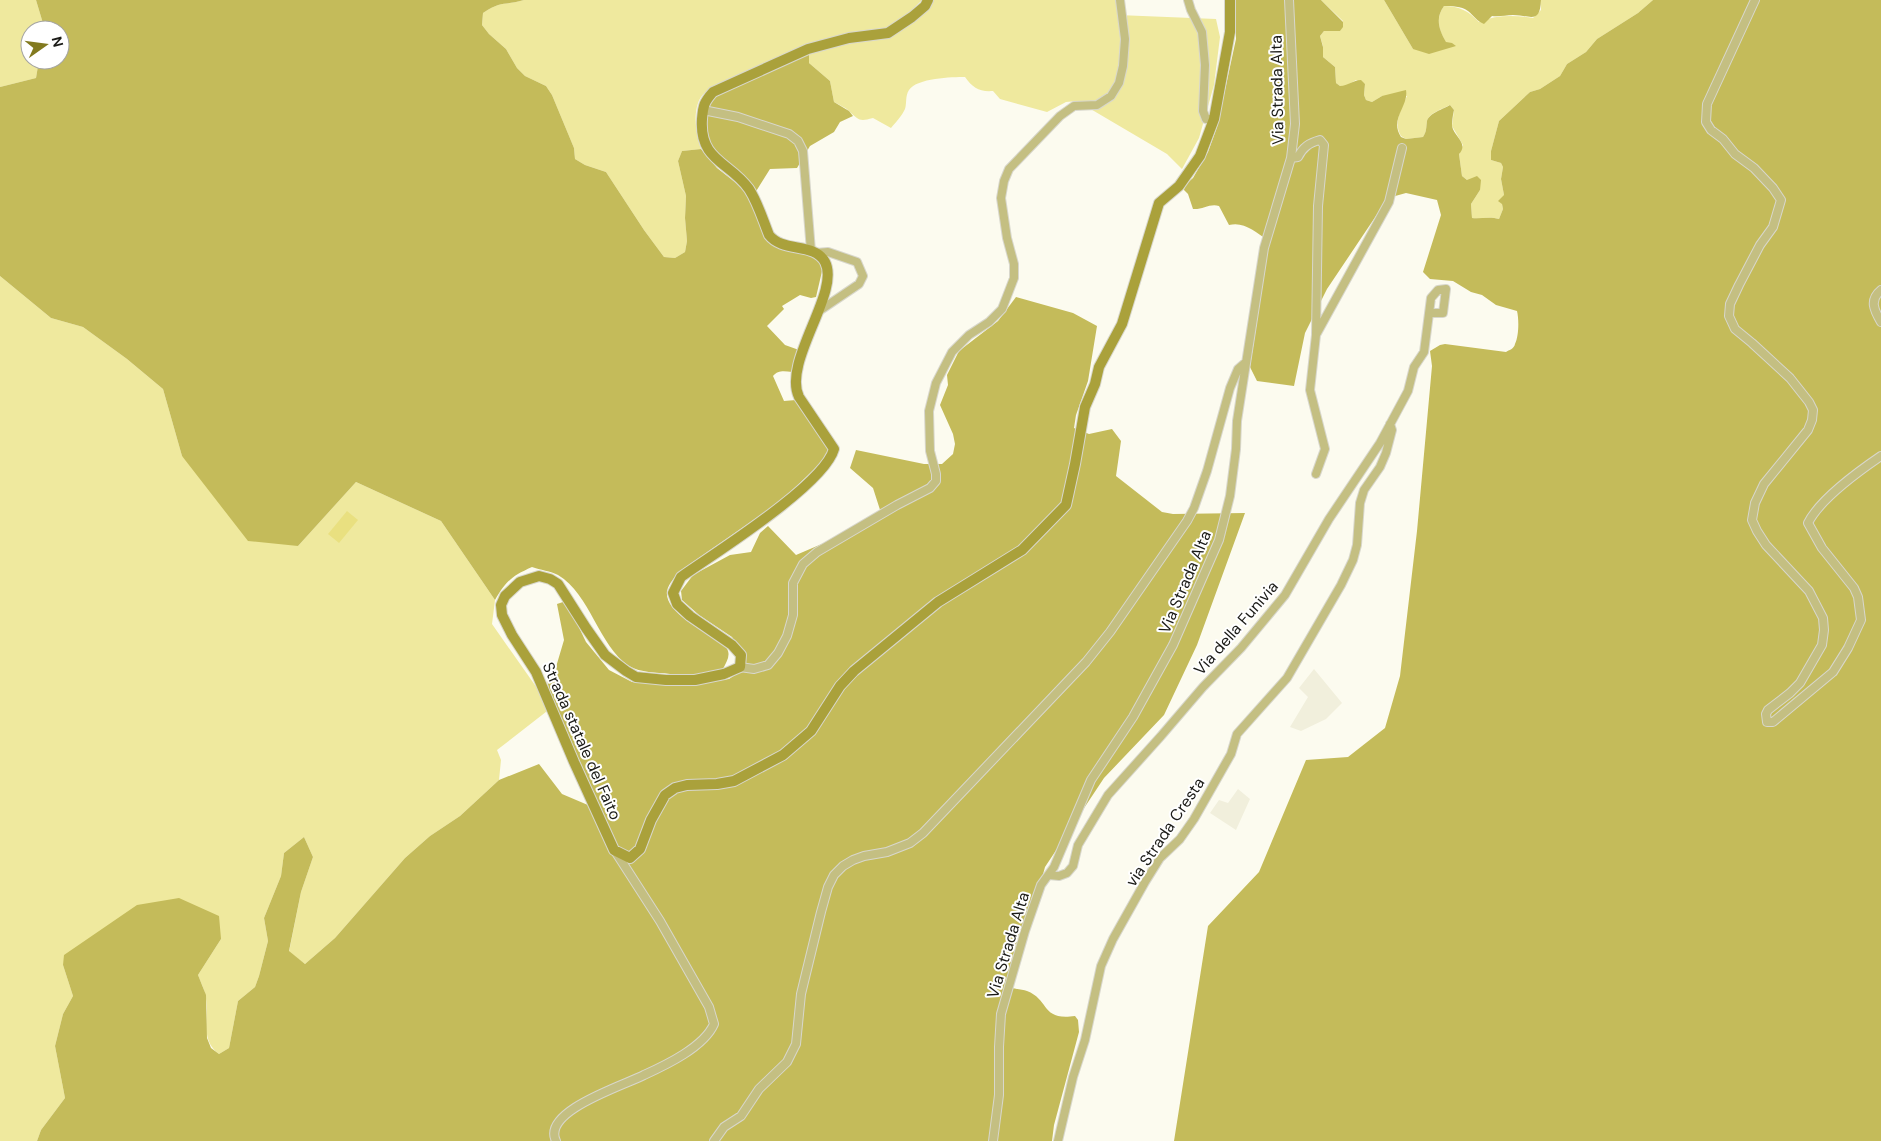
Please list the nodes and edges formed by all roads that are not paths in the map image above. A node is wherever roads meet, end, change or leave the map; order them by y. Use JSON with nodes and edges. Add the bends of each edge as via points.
{"nodes":[{"id":1,"x":928,"y":0,"type":"edge"},
{"id":2,"x":1120,"y":0,"type":"edge"},
{"id":3,"x":1188,"y":0,"type":"edge"},
{"id":4,"x":1230,"y":0,"type":"edge"},
{"id":5,"x":1289,"y":0,"type":"edge"},
{"id":6,"x":1755,"y":0,"type":"edge"},
{"id":7,"x":702,"y":110,"type":"junction"},
{"id":8,"x":1214,"y":119,"type":"junction"},
{"id":9,"x":1402,"y":148,"type":"dead end"},
{"id":10,"x":1291,"y":158,"type":"junction"},
{"id":11,"x":814,"y":252,"type":"junction"},
{"id":12,"x":1881,"y":290,"type":"edge"},
{"id":13,"x":818,"y":311,"type":"junction"},
{"id":14,"x":1429,"y":313,"type":"dead end"},
{"id":15,"x":1881,"y":322,"type":"edge"},
{"id":16,"x":1316,"y":334,"type":"junction"},
{"id":17,"x":1246,"y":362,"type":"junction"},
{"id":18,"x":1390,"y":424,"type":"junction"},
{"id":19,"x":1881,"y":456,"type":"edge"},
{"id":20,"x":1316,"y":474,"type":"dead end"},
{"id":21,"x":740,"y":667,"type":"junction"},
{"id":22,"x":614,"y":850,"type":"junction"},
{"id":23,"x":1049,"y":875,"type":"junction"},
{"id":24,"x":556,"y":1141,"type":"edge"},
{"id":25,"x":714,"y":1141,"type":"edge"},
{"id":26,"x":993,"y":1141,"type":"edge"},
{"id":27,"x":1058,"y":1141,"type":"edge"}],
"edges":[{"from":1,"to":7,"type":"street","via":[[912,17],[888,33],[849,38],[808,49],[713,92],[705,100]]},
{"from":2,"to":21,"type":"street","via":[[1126,39],[1119,83],[1111,96],[1097,105],[1074,106],[1060,116],[1009,169],[1004,181],[1001,198],[1014,278],[1002,309],[952,352],[936,383],[929,411],[930,451],[936,481],[930,488],[817,552],[803,564],[793,583],[794,615],[778,653],[768,665],[754,669]]},
{"from":3,"to":8,"type":"street","via":[[1202,32],[1205,65],[1203,111],[1206,119]]},
{"from":4,"to":8,"type":"street","via":[[1230,32]]},
{"from":5,"to":10,"type":"street","name":"Via Strada Alta","via":[[1295,124]]},
{"from":6,"to":19,"type":"street","via":[[1707,104],[1706,122],[1735,154],[1754,168],[1781,200],[1773,227],[1760,245],[1730,304],[1729,316],[1735,329],[1790,378],[1813,410],[1808,430],[1764,484],[1755,503],[1752,520],[1766,545],[1809,591],[1823,618],[1824,630],[1822,645],[1804,678],[1768,710],[1767,722],[1773,722],[1833,672],[1856,632],[1861,620],[1858,597],[1808,523],[1832,495]]},
{"from":7,"to":11,"type":"street","via":[[702,135],[706,146],[719,163],[748,189],[773,241]]},
{"from":7,"to":11,"type":"street","via":[[738,116],[789,134],[798,142],[803,151]]},
{"from":8,"to":22,"type":"street","via":[[1200,156],[1179,186],[1159,203],[1122,324],[1099,367],[1085,407],[1066,505],[1022,550],[938,602],[854,671],[840,686],[811,731],[782,755],[734,780],[675,788],[665,795],[635,855],[630,858]]},
{"from":9,"to":16,"type":"street","via":[[1389,202]]},
{"from":10,"to":16,"type":"street","via":[[1298,157],[1311,142],[1320,140],[1324,145],[1318,206]]},
{"from":10,"to":17,"type":"street","name":"Via Strada Alta","via":[[1264,248]]},
{"from":11,"to":13,"type":"street","via":[[824,261],[827,275]]},
{"from":11,"to":13,"type":"street","via":[[828,252],[857,262],[863,276],[859,284]]},
{"from":12,"to":15,"type":"street","via":[[1873,303]]},
{"from":13,"to":21,"type":"street","via":[[798,367],[796,390],[834,449],[831,459],[795,496],[681,577],[673,593],[683,610],[732,645],[741,655]]},
{"from":14,"to":18,"type":"street","name":"Via della Funivia","via":[[1424,352],[1414,367],[1408,391]]},
{"from":16,"to":20,"type":"street","via":[[1310,390],[1325,449]]},
{"from":17,"to":23,"type":"street","name":"Via Strada Alta","via":[[1230,496],[1219,540],[1173,645],[1133,717],[1091,780]]},
{"from":17,"to":25,"type":"street","via":[[1238,369],[1230,388],[1194,508],[1086,662],[923,833],[910,843],[887,852],[853,860],[834,875],[821,912],[801,994],[796,1044],[786,1062],[759,1089],[741,1116],[724,1127]]},
{"from":18,"to":23,"type":"street","name":"Via della Funivia","via":[[1285,595],[1108,795],[1078,845],[1073,866],[1059,876]]},
{"from":18,"to":27,"type":"street","name":"via Strada Cresta","via":[[1392,430],[1386,453],[1360,503],[1357,545],[1341,585],[1287,678],[1237,734],[1231,754],[1194,819],[1180,839],[1160,858],[1113,939],[1101,966]]},
{"from":21,"to":22,"type":"street","name":"Strada statale del Faito","via":[[696,680],[636,677],[605,655],[558,584],[550,579],[539,576],[520,582],[505,596],[501,605],[502,615],[536,672]]},
{"from":22,"to":24,"type":"street","via":[[660,921],[709,1007],[714,1024],[702,1040],[670,1062],[591,1098],[566,1114],[554,1128]]},
{"from":23,"to":26,"type":"street","name":"Via Strada Alta","via":[[1040,889],[1004,1001]]}]}
